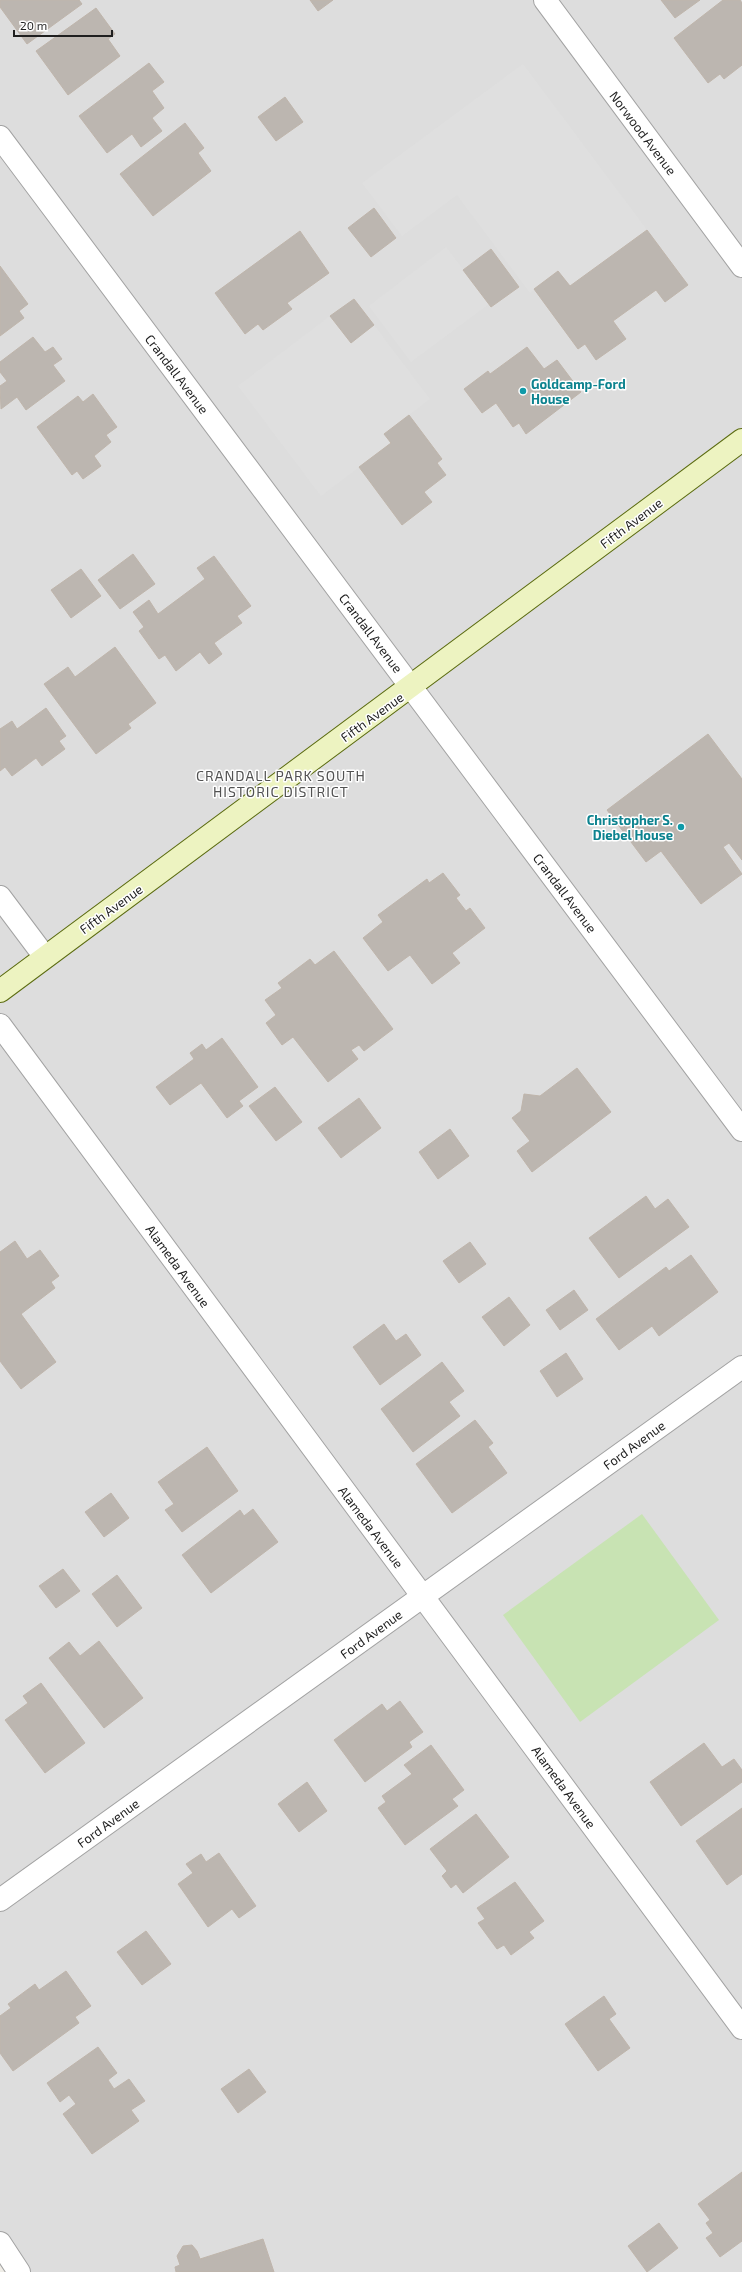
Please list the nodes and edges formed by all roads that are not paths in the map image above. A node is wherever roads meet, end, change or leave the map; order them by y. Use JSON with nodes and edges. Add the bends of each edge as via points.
{"nodes":[{"id":1,"x":545,"y":0,"type":"edge"},
{"id":2,"x":0,"y":137,"type":"edge"},
{"id":3,"x":742,"y":266,"type":"edge"},
{"id":4,"x":742,"y":440,"type":"edge"},
{"id":5,"x":411,"y":688,"type":"junction"},
{"id":6,"x":0,"y":897,"type":"edge"},
{"id":7,"x":45,"y":957,"type":"junction"},
{"id":8,"x":0,"y":991,"type":"edge"},
{"id":9,"x":0,"y":1025,"type":"edge"},
{"id":10,"x":742,"y":1130,"type":"edge"},
{"id":11,"x":742,"y":1367,"type":"edge"},
{"id":12,"x":423,"y":1596,"type":"junction"},
{"id":13,"x":0,"y":1900,"type":"edge"},
{"id":14,"x":742,"y":2028,"type":"edge"},
{"id":15,"x":0,"y":2243,"type":"edge"},
{"id":16,"x":19,"y":2272,"type":"edge"}],
"edges":[{"from":1,"to":3,"type":"street","name":"Norwood Avenue"},
{"from":2,"to":5,"type":"street","name":"Crandall Avenue"},
{"from":4,"to":5,"type":"street","name":"Fifth Avenue"},
{"from":5,"to":7,"type":"street","name":"Fifth Avenue"},
{"from":5,"to":10,"type":"street","name":"Crandall Avenue"},
{"from":6,"to":7,"type":"street"},
{"from":7,"to":8,"type":"street","name":"Fifth Avenue"},
{"from":9,"to":12,"type":"street","name":"Alameda Avenue"},
{"from":11,"to":12,"type":"street","name":"Ford Avenue"},
{"from":12,"to":13,"type":"street","name":"Ford Avenue"},
{"from":12,"to":14,"type":"street","name":"Alameda Avenue"},
{"from":15,"to":16,"type":"street"}]}
